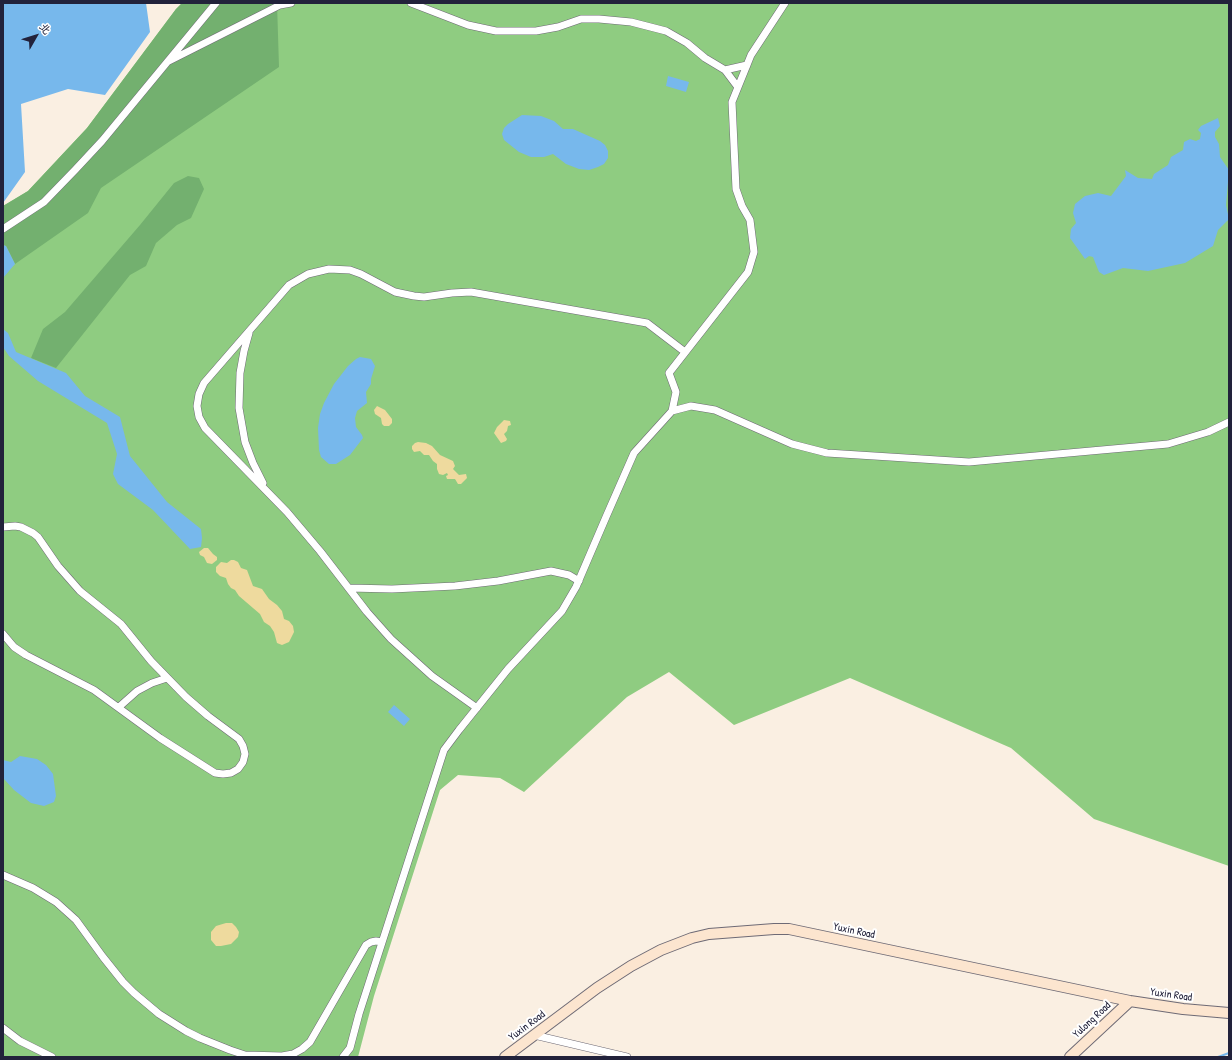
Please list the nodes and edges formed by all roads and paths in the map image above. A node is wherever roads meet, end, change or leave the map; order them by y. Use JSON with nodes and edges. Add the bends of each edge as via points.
{"nodes":[{"id":1,"x":216,"y":3,"type":"edge"},
{"id":2,"x":291,"y":3,"type":"edge"},
{"id":3,"x":411,"y":3,"type":"edge"},
{"id":4,"x":785,"y":3,"type":"edge"},
{"id":5,"x":167,"y":62,"type":"junction"},
{"id":6,"x":747,"y":65,"type":"junction"},
{"id":7,"x":725,"y":70,"type":"junction"},
{"id":8,"x":737,"y":86,"type":"junction"},
{"id":9,"x":3,"y":229,"type":"edge"},
{"id":10,"x":251,"y":329,"type":"junction"},
{"id":11,"x":685,"y":352,"type":"junction"},
{"id":12,"x":672,"y":411,"type":"junction"},
{"id":13,"x":1229,"y":422,"type":"edge"},
{"id":14,"x":269,"y":493,"type":"junction"},
{"id":15,"x":3,"y":527,"type":"edge"},
{"id":16,"x":579,"y":581,"type":"junction"},
{"id":17,"x":349,"y":588,"type":"junction"},
{"id":18,"x":3,"y":634,"type":"edge"},
{"id":19,"x":167,"y":678,"type":"junction"},
{"id":20,"x":119,"y":707,"type":"junction"},
{"id":21,"x":477,"y":708,"type":"junction"},
{"id":22,"x":3,"y":875,"type":"edge"},
{"id":23,"x":382,"y":942,"type":"junction"},
{"id":24,"x":1130,"y":1001,"type":"junction"},
{"id":25,"x":1229,"y":1013,"type":"edge"},
{"id":26,"x":3,"y":1028,"type":"edge"},
{"id":27,"x":534,"y":1035,"type":"junction"},
{"id":28,"x":52,"y":1057,"type":"edge"},
{"id":29,"x":343,"y":1057,"type":"edge"},
{"id":30,"x":505,"y":1057,"type":"edge"},
{"id":31,"x":627,"y":1057,"type":"edge"},
{"id":32,"x":1070,"y":1057,"type":"edge"}],
"edges":[{"from":1,"to":5,"type":"street"},
{"from":2,"to":5,"type":"street","via":[[280,5]]},
{"from":3,"to":7,"type":"street","via":[[468,26],[496,31],[536,31],[581,19],[631,22],[666,31]]},
{"from":4,"to":6,"type":"street"},
{"from":5,"to":9,"type":"street","via":[[102,141],[44,202]]},
{"from":6,"to":7,"type":"street"},
{"from":6,"to":8,"type":"street"},
{"from":7,"to":8,"type":"street"},
{"from":8,"to":11,"type":"street","via":[[732,102],[736,190],[750,220],[754,252],[748,272]]},
{"from":10,"to":11,"type":"street","via":[[282,293],[298,279],[318,270],[340,269],[361,274],[405,294],[424,297],[462,292],[481,293],[647,323]]},
{"from":10,"to":14,"type":"street","via":[[240,373],[240,413],[249,452]]},
{"from":10,"to":14,"type":"street","via":[[204,383],[197,406],[205,428]]},
{"from":11,"to":12,"type":"street","via":[[668,373],[676,392]]},
{"from":12,"to":13,"type":"street","via":[[691,406],[715,410],[792,444],[827,453],[969,462],[1168,444],[1208,432]]},
{"from":12,"to":16,"type":"street","via":[[634,453]]},
{"from":14,"to":17,"type":"street","via":[[304,531]]},
{"from":15,"to":19,"type":"street","via":[[21,527],[38,537],[72,583],[121,624]]},
{"from":16,"to":17,"type":"street","via":[[569,575],[551,571],[455,586],[406,589]]},
{"from":16,"to":21,"type":"street","via":[[562,611],[508,669]]},
{"from":17,"to":21,"type":"street","via":[[366,612],[404,652]]},
{"from":18,"to":20,"type":"street","via":[[14,647],[26,655],[88,687]]},
{"from":19,"to":20,"type":"street","via":[[141,689]]},
{"from":19,"to":20,"type":"street","via":[[202,711],[239,739],[244,754],[243,762],[238,768],[231,773],[215,772],[160,738]]},
{"from":21,"to":23,"type":"street","via":[[444,750]]},
{"from":22,"to":23,"type":"street","via":[[33,888],[56,902],[76,920],[123,982],[159,1014],[200,1038],[245,1055],[282,1056],[302,1049],[310,1042],[366,945],[376,941]]},
{"from":23,"to":29,"type":"street","via":[[350,1048]]},
{"from":24,"to":25,"type":"street","name":"Yuxin Road"},
{"from":24,"to":27,"type":"street","name":"Yuxin Road","via":[[789,929],[774,928],[709,934],[661,950],[615,976]]},
{"from":24,"to":32,"type":"street","name":"Yulong Road"},
{"from":26,"to":28,"type":"street","via":[[20,1041]]},
{"from":27,"to":30,"type":"street","name":"Yuxin Road"},
{"from":27,"to":31,"type":"street"}]}
